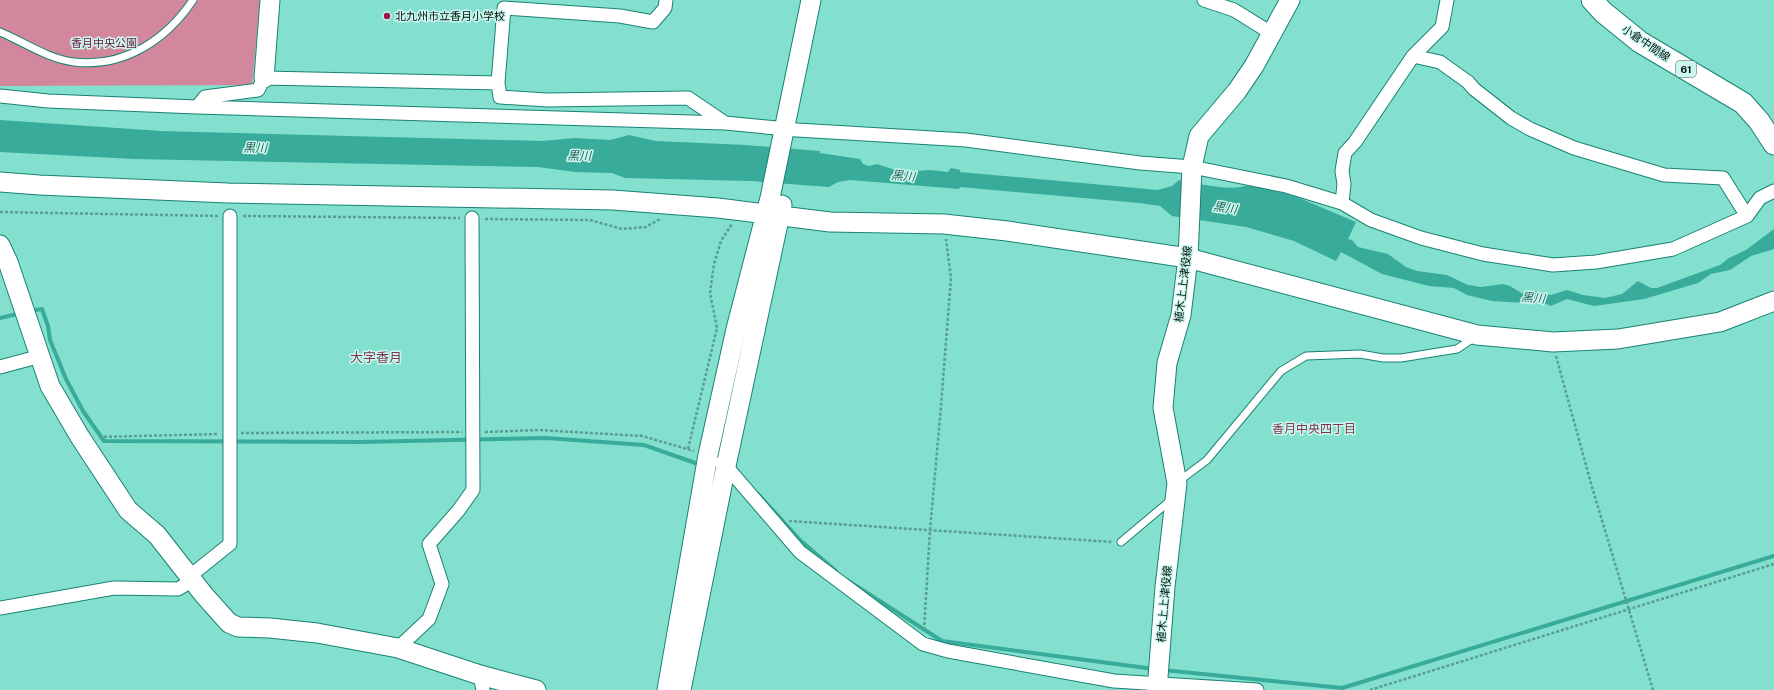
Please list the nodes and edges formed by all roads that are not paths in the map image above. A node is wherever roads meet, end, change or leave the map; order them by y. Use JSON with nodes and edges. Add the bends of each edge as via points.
{"nodes":[{"id":1,"x":193,"y":0,"type":"edge"},
{"id":2,"x":270,"y":0,"type":"edge"},
{"id":3,"x":666,"y":0,"type":"edge"},
{"id":4,"x":811,"y":0,"type":"edge"},
{"id":5,"x":824,"y":0,"type":"edge"},
{"id":6,"x":1204,"y":0,"type":"edge"},
{"id":7,"x":1290,"y":0,"type":"edge"},
{"id":8,"x":1447,"y":0,"type":"edge"},
{"id":9,"x":1592,"y":0,"type":"edge"},
{"id":10,"x":0,"y":32,"type":"edge"},
{"id":11,"x":1271,"y":33,"type":"junction"},
{"id":12,"x":1413,"y":56,"type":"junction"},
{"id":13,"x":264,"y":78,"type":"junction"},
{"id":14,"x":498,"y":83,"type":"junction"},
{"id":15,"x":0,"y":96,"type":"edge"},
{"id":16,"x":197,"y":107,"type":"junction"},
{"id":17,"x":725,"y":123,"type":"junction"},
{"id":18,"x":790,"y":129,"type":"junction"},
{"id":19,"x":1774,"y":144,"type":"edge"},
{"id":20,"x":1192,"y":171,"type":"junction"},
{"id":21,"x":0,"y":182,"type":"edge"},
{"id":22,"x":1774,"y":191,"type":"edge"},
{"id":23,"x":1342,"y":203,"type":"junction"},
{"id":24,"x":774,"y":207,"type":"junction"},
{"id":25,"x":230,"y":216,"type":"road end"},
{"id":26,"x":1747,"y":216,"type":"junction"},
{"id":27,"x":472,"y":218,"type":"road end"},
{"id":28,"x":0,"y":245,"type":"edge"},
{"id":29,"x":1188,"y":249,"type":"junction"},
{"id":30,"x":1774,"y":301,"type":"edge"},
{"id":31,"x":1477,"y":335,"type":"junction"},
{"id":32,"x":41,"y":356,"type":"junction"},
{"id":33,"x":0,"y":367,"type":"edge"},
{"id":34,"x":708,"y":454,"type":"junction"},
{"id":35,"x":726,"y":466,"type":"junction"},
{"id":36,"x":1176,"y":490,"type":"junction"},
{"id":37,"x":1121,"y":542,"type":"road end"},
{"id":38,"x":192,"y":578,"type":"junction"},
{"id":39,"x":0,"y":608,"type":"edge"},
{"id":40,"x":398,"y":648,"type":"junction"},
{"id":41,"x":481,"y":682,"type":"edge"},
{"id":42,"x":1157,"y":686,"type":"edge"},
{"id":43,"x":536,"y":690,"type":"edge"},
{"id":44,"x":667,"y":690,"type":"edge"},
{"id":45,"x":681,"y":690,"type":"edge"},
{"id":46,"x":1257,"y":690,"type":"edge"}],
"edges":[{"from":1,"to":10,"type":"lane","via":[[175,23],[149,44],[128,56],[98,62],[74,62],[51,56]]},
{"from":2,"to":13,"type":"street"},
{"from":3,"to":14,"type":"street","via":[[665,8],[652,22],[620,16],[504,8]]},
{"from":4,"to":18,"type":"street"},
{"from":5,"to":18,"type":"street"},
{"from":6,"to":11,"type":"street","via":[[1234,10]]},
{"from":7,"to":11,"type":"street","name":"植木上上津役線"},
{"from":8,"to":12,"type":"street","via":[[1442,27]]},
{"from":9,"to":19,"type":"main road","name":"小倉中間線","number":"61","via":[[1640,42],[1743,103],[1759,120]]},
{"from":11,"to":20,"type":"street","name":"植木上上津役線","via":[[1254,66],[1237,91],[1199,136]]},
{"from":12,"to":23,"type":"street","via":[[1355,142],[1344,153]]},
{"from":12,"to":26,"type":"street","via":[[1440,62],[1511,118],[1530,130],[1574,148],[1664,175],[1723,178]]},
{"from":13,"to":14,"type":"street"},
{"from":13,"to":16,"type":"street","via":[[258,90],[205,98]]},
{"from":14,"to":17,"type":"street","via":[[500,97],[547,100],[688,98]]},
{"from":15,"to":16,"type":"street","via":[[48,102]]},
{"from":16,"to":17,"type":"street"},
{"from":17,"to":18,"type":"street"},
{"from":18,"to":20,"type":"street","via":[[966,140]]},
{"from":18,"to":24,"type":"street"},
{"from":20,"to":23,"type":"street","via":[[1286,186]]},
{"from":20,"to":29,"type":"street","name":"植木上上津役線"},
{"from":21,"to":24,"type":"street","via":[[39,186],[228,193],[613,200],[740,211]]},
{"from":22,"to":26,"type":"street","via":[[1760,198]]},
{"from":23,"to":26,"type":"street","via":[[1371,220],[1421,238],[1483,254],[1553,265],[1596,262],[1674,249]]},
{"from":24,"to":29,"type":"street","via":[[830,222],[944,224]]},
{"from":24,"to":34,"type":"street","via":[[736,330]]},
{"from":24,"to":35,"type":"street"},
{"from":25,"to":38,"type":"street","via":[[230,544]]},
{"from":27,"to":40,"type":"street","via":[[473,490],[429,544],[442,584],[429,620]]},
{"from":28,"to":32,"type":"street"},
{"from":29,"to":31,"type":"street"},
{"from":29,"to":36,"type":"street","name":"植木上上津役線","via":[[1181,315],[1167,363],[1164,408]]},
{"from":30,"to":31,"type":"street","via":[[1720,322],[1618,339],[1553,342]]},
{"from":31,"to":36,"type":"lane","via":[[1457,349],[1401,358],[1360,354],[1306,356],[1281,371],[1207,460]]},
{"from":32,"to":33,"type":"street"},
{"from":32,"to":38,"type":"street","via":[[50,386],[128,510],[158,535]]},
{"from":34,"to":35,"type":"street"},
{"from":34,"to":44,"type":"street"},
{"from":35,"to":42,"type":"street","via":[[800,552],[923,644],[948,651],[1114,681]]},
{"from":35,"to":45,"type":"street"},
{"from":36,"to":37,"type":"lane"},
{"from":36,"to":42,"type":"street","name":"植木上上津役線"},
{"from":38,"to":39,"type":"street","via":[[178,589],[114,588]]},
{"from":38,"to":40,"type":"street","via":[[229,623],[238,627],[317,633]]},
{"from":40,"to":41,"type":"street"},
{"from":41,"to":43,"type":"street"},
{"from":42,"to":46,"type":"street"}]}
